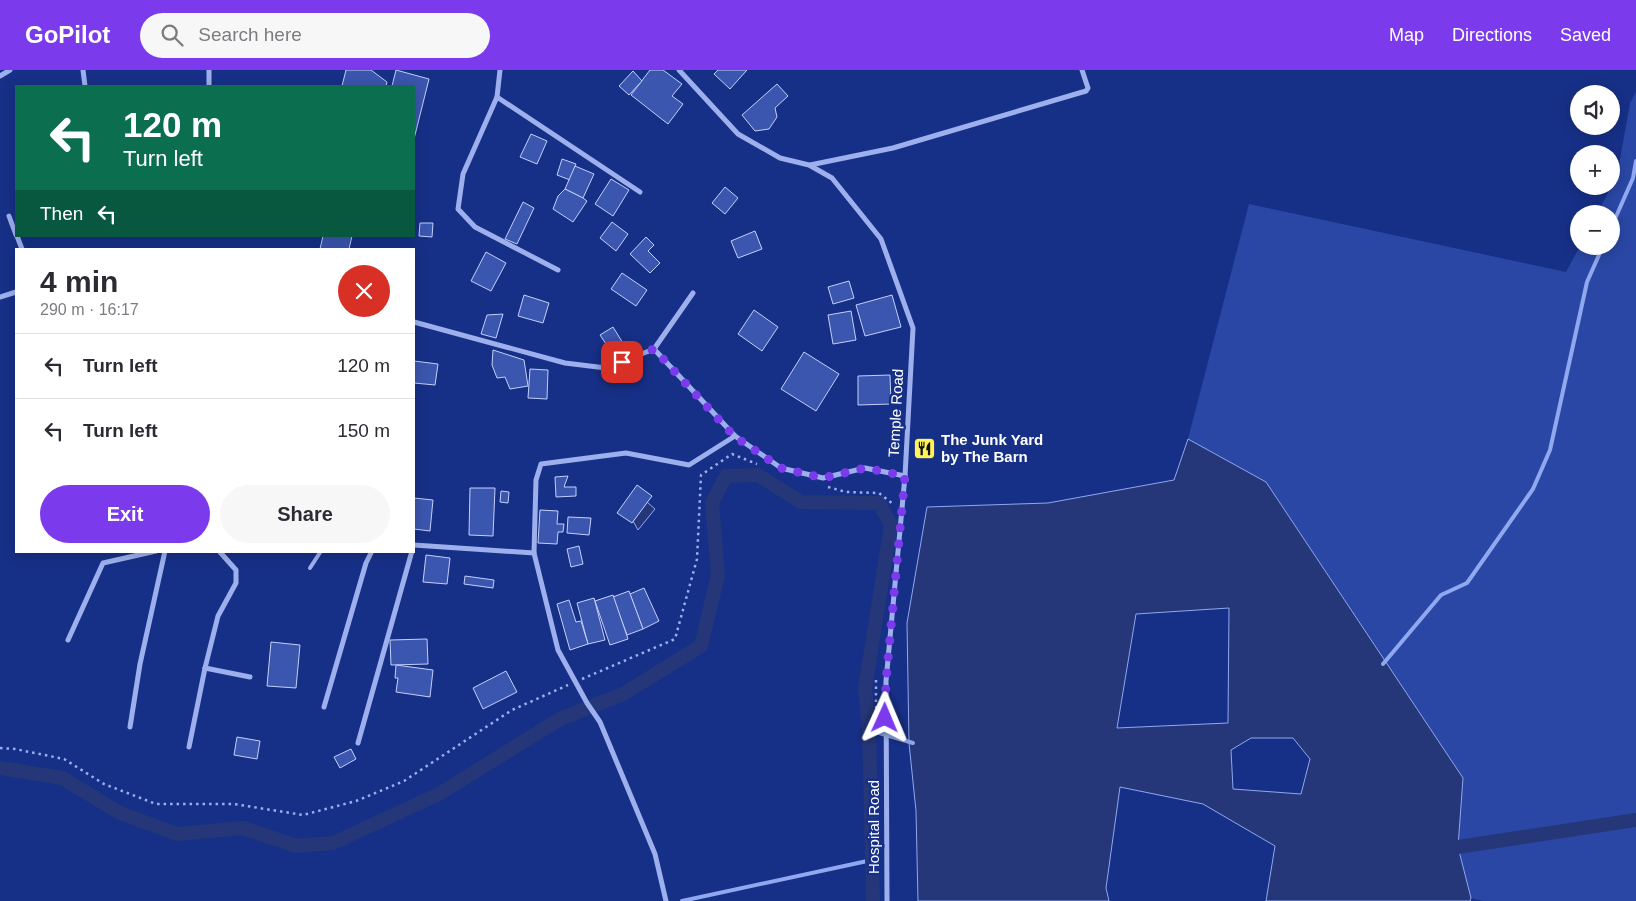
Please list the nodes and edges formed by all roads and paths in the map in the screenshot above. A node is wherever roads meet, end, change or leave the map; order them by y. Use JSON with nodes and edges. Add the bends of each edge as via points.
{"nodes":[{"id":1,"x":10,"y":70,"type":"edge"},
{"id":2,"x":83,"y":70,"type":"edge"},
{"id":3,"x":209,"y":70,"type":"edge"},
{"id":4,"x":500,"y":70,"type":"edge"},
{"id":5,"x":679,"y":70,"type":"edge"},
{"id":6,"x":1082,"y":70,"type":"edge"},
{"id":7,"x":0,"y":76,"type":"edge"},
{"id":8,"x":85,"y":85,"type":"edge"},
{"id":9,"x":209,"y":85,"type":"edge"},
{"id":10,"x":497,"y":97,"type":"junction"},
{"id":11,"x":809,"y":166,"type":"junction"},
{"id":12,"x":640,"y":192,"type":"dead end"},
{"id":13,"x":9,"y":216,"type":"dead end"},
{"id":14,"x":15,"y":230,"type":"edge"},
{"id":15,"x":558,"y":270,"type":"dead end"},
{"id":16,"x":15,"y":292,"type":"edge"},
{"id":17,"x":693,"y":293,"type":"dead end"},
{"id":18,"x":0,"y":297,"type":"edge"},
{"id":19,"x":415,"y":322,"type":"edge"},
{"id":20,"x":654,"y":349,"type":"junction"},
{"id":21,"x":734,"y":436,"type":"junction"},
{"id":22,"x":765,"y":467,"type":"dead end"},
{"id":23,"x":905,"y":476,"type":"junction"},
{"id":24,"x":827,"y":487,"type":"dead end"},
{"id":25,"x":894,"y":506,"type":"dead end"},
{"id":26,"x":415,"y":545,"type":"edge"},
{"id":27,"x":147,"y":553,"type":"edge"},
{"id":28,"x":165,"y":553,"type":"edge"},
{"id":29,"x":221,"y":553,"type":"edge"},
{"id":30,"x":320,"y":553,"type":"edge"},
{"id":31,"x":371,"y":553,"type":"edge"},
{"id":32,"x":411,"y":553,"type":"edge"},
{"id":33,"x":534,"y":553,"type":"junction"},
{"id":34,"x":310,"y":568,"type":"dead end"},
{"id":35,"x":68,"y":640,"type":"dead end"},
{"id":36,"x":205,"y":668,"type":"junction"},
{"id":37,"x":250,"y":677,"type":"dead end"},
{"id":38,"x":876,"y":677,"type":"dead end"},
{"id":39,"x":575,"y":682,"type":"junction"},
{"id":40,"x":324,"y":707,"type":"dead end"},
{"id":41,"x":876,"y":726,"type":"dead end"},
{"id":42,"x":130,"y":727,"type":"dead end"},
{"id":43,"x":358,"y":743,"type":"dead end"},
{"id":44,"x":0,"y":748,"type":"edge"},
{"id":45,"x":189,"y":748,"type":"dead end"},
{"id":46,"x":886,"y":752,"type":"joint"},
{"id":47,"x":666,"y":901,"type":"edge"},
{"id":48,"x":887,"y":901,"type":"edge"}],
"edges":[{"from":1,"to":7,"type":"street"},
{"from":2,"to":8,"type":"street"},
{"from":3,"to":9,"type":"street"},
{"from":4,"to":10,"type":"street"},
{"from":5,"to":11,"type":"street","via":[[738,134],[780,158]]},
{"from":6,"to":11,"type":"street","via":[[1088,88],[1086,91],[893,148]]},
{"from":10,"to":12,"type":"street"},
{"from":10,"to":15,"type":"street","via":[[463,174],[458,209],[475,228]]},
{"from":11,"to":23,"type":"street","name":"Temple Road","via":[[832,178],[881,239],[913,328]]},
{"from":13,"to":14,"type":"street"},
{"from":16,"to":18,"type":"street"},
{"from":17,"to":20,"type":"street"},
{"from":19,"to":20,"type":"street","via":[[565,363],[606,368]]},
{"from":20,"to":21,"type":"street"},
{"from":21,"to":23,"type":"street","via":[[781,468],[823,478],[865,468]]},
{"from":21,"to":33,"type":"street","via":[[689,465],[626,453],[541,464],[536,480]]},
{"from":22,"to":39,"type":"path","via":[[732,454],[701,475],[697,559],[675,639]]},
{"from":23,"to":46,"type":"street","name":"Temple Road","via":[[885,700]]},
{"from":24,"to":25,"type":"path","via":[[846,492],[880,492]]},
{"from":26,"to":33,"type":"street"},
{"from":27,"to":35,"type":"street","via":[[104,563]]},
{"from":28,"to":42,"type":"street"},
{"from":29,"to":36,"type":"street","via":[[236,570],[236,583],[218,616]]},
{"from":30,"to":34,"type":"lane"},
{"from":31,"to":40,"type":"street"},
{"from":32,"to":43,"type":"street"},
{"from":33,"to":39,"type":"street","via":[[558,650]]},
{"from":36,"to":37,"type":"street"},
{"from":36,"to":45,"type":"street"},
{"from":38,"to":41,"type":"path"},
{"from":39,"to":44,"type":"path","via":[[512,710],[404,781],[356,801],[303,814],[234,804],[156,804],[104,784],[64,759]]},
{"from":39,"to":47,"type":"street","via":[[600,722],[655,854]]},
{"from":46,"to":48,"type":"street","name":"Hospital Road"}]}
